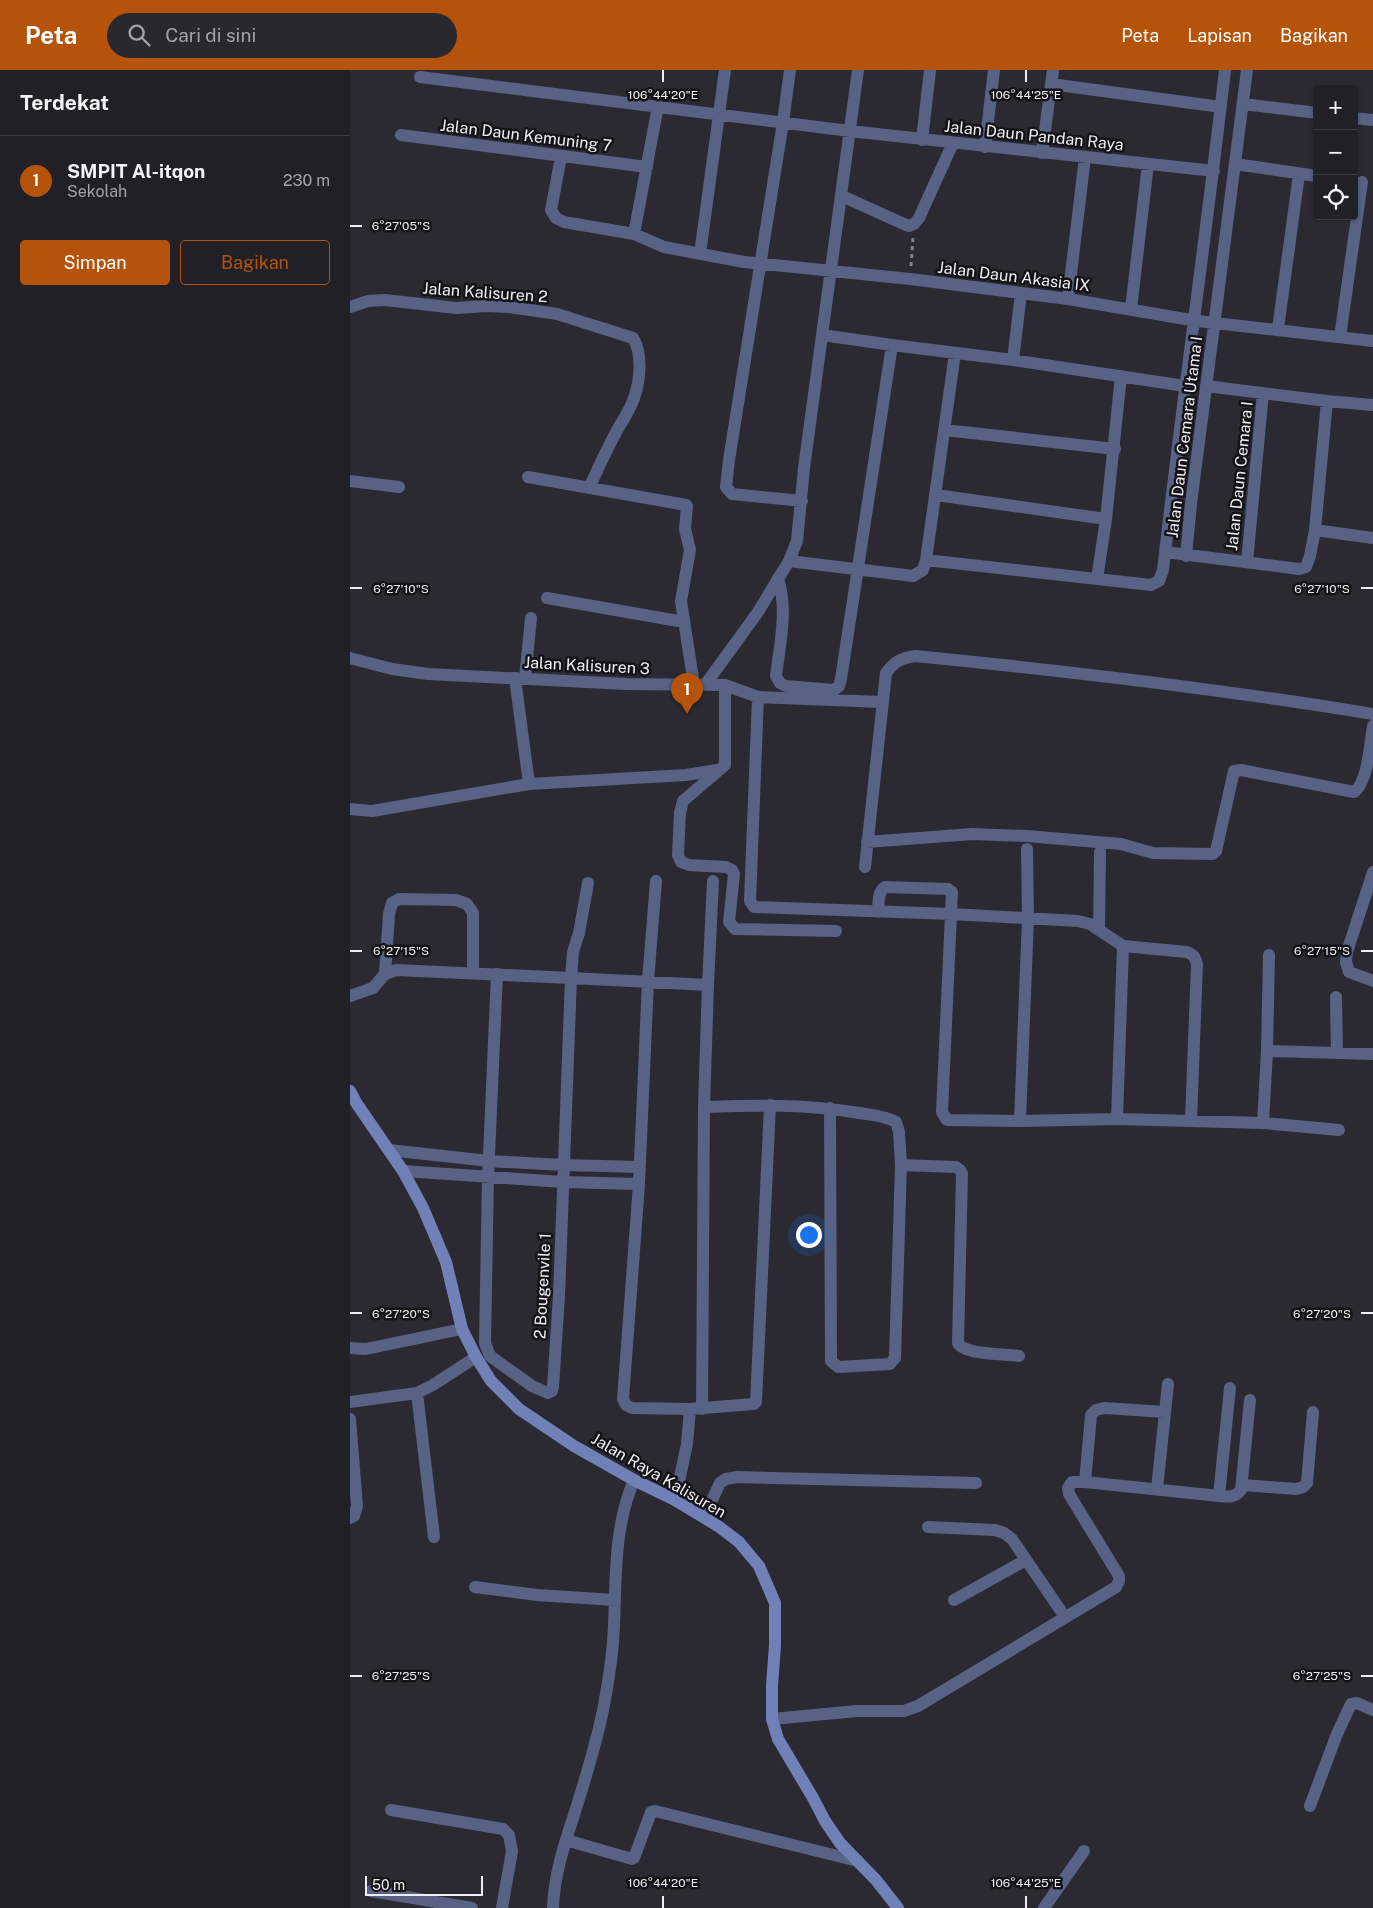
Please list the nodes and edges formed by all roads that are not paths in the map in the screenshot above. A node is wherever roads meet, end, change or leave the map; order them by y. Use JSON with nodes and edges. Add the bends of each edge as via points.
{"nodes":[{"id":1,"x":725,"y":70,"type":"edge"},
{"id":2,"x":790,"y":70,"type":"edge"},
{"id":3,"x":858,"y":70,"type":"edge"},
{"id":4,"x":930,"y":70,"type":"edge"},
{"id":5,"x":994,"y":70,"type":"edge"},
{"id":6,"x":1052,"y":70,"type":"edge"},
{"id":7,"x":1226,"y":70,"type":"edge"},
{"id":8,"x":1247,"y":70,"type":"edge"},
{"id":9,"x":420,"y":77,"type":"dead end"},
{"id":10,"x":1051,"y":84,"type":"junction"},
{"id":11,"x":1243,"y":104,"type":"junction"},
{"id":12,"x":658,"y":106,"type":"junction"},
{"id":13,"x":1221,"y":107,"type":"junction"},
{"id":14,"x":1313,"y":113,"type":"edge"},
{"id":15,"x":719,"y":115,"type":"junction"},
{"id":16,"x":1358,"y":118,"type":"edge"},
{"id":17,"x":1373,"y":120,"type":"edge"},
{"id":18,"x":783,"y":122,"type":"junction"},
{"id":19,"x":850,"y":131,"type":"junction"},
{"id":20,"x":401,"y":135,"type":"dead end"},
{"id":21,"x":922,"y":140,"type":"junction"},
{"id":22,"x":953,"y":143,"type":"junction"},
{"id":23,"x":985,"y":146,"type":"junction"},
{"id":24,"x":1042,"y":153,"type":"junction"},
{"id":25,"x":561,"y":157,"type":"junction"},
{"id":26,"x":1085,"y":157,"type":"junction"},
{"id":27,"x":1148,"y":164,"type":"junction"},
{"id":28,"x":1236,"y":164,"type":"junction"},
{"id":29,"x":647,"y":167,"type":"junction"},
{"id":30,"x":1214,"y":171,"type":"junction"},
{"id":31,"x":1299,"y":174,"type":"junction"},
{"id":32,"x":1313,"y":176,"type":"edge"},
{"id":33,"x":1363,"y":182,"type":"edge"},
{"id":34,"x":842,"y":196,"type":"junction"},
{"id":35,"x":634,"y":234,"type":"junction"},
{"id":36,"x":700,"y":254,"type":"junction"},
{"id":37,"x":760,"y":263,"type":"junction"},
{"id":38,"x":830,"y":271,"type":"junction"},
{"id":39,"x":1021,"y":294,"type":"junction"},
{"id":40,"x":1068,"y":300,"type":"junction"},
{"id":41,"x":350,"y":307,"type":"edge"},
{"id":42,"x":1131,"y":309,"type":"junction"},
{"id":43,"x":1204,"y":321,"type":"junction"},
{"id":44,"x":1278,"y":329,"type":"junction"},
{"id":45,"x":822,"y":335,"type":"junction"},
{"id":46,"x":1340,"y":337,"type":"junction"},
{"id":47,"x":1373,"y":341,"type":"edge"},
{"id":48,"x":892,"y":345,"type":"junction"},
{"id":49,"x":955,"y":353,"type":"junction"},
{"id":50,"x":1013,"y":360,"type":"junction"},
{"id":51,"x":1121,"y":376,"type":"junction"},
{"id":52,"x":1185,"y":386,"type":"junction"},
{"id":53,"x":1206,"y":386,"type":"junction"},
{"id":54,"x":1263,"y":393,"type":"junction"},
{"id":55,"x":1327,"y":401,"type":"junction"},
{"id":56,"x":1373,"y":405,"type":"edge"},
{"id":57,"x":945,"y":430,"type":"junction"},
{"id":58,"x":1115,"y":448,"type":"junction"},
{"id":59,"x":528,"y":477,"type":"dead end"},
{"id":60,"x":350,"y":481,"type":"edge"},
{"id":61,"x":399,"y":487,"type":"dead end"},
{"id":62,"x":589,"y":488,"type":"junction"},
{"id":63,"x":936,"y":495,"type":"junction"},
{"id":64,"x":802,"y":501,"type":"junction"},
{"id":65,"x":1106,"y":519,"type":"junction"},
{"id":66,"x":1315,"y":530,"type":"junction"},
{"id":67,"x":1373,"y":538,"type":"edge"},
{"id":68,"x":1176,"y":554,"type":"junction"},
{"id":69,"x":926,"y":560,"type":"junction"},
{"id":70,"x":788,"y":561,"type":"junction"},
{"id":71,"x":1247,"y":562,"type":"junction"},
{"id":72,"x":858,"y":570,"type":"junction"},
{"id":73,"x":778,"y":578,"type":"junction"},
{"id":74,"x":1097,"y":579,"type":"junction"},
{"id":75,"x":547,"y":598,"type":"dead end"},
{"id":76,"x":531,"y":618,"type":"dead end"},
{"id":77,"x":684,"y":622,"type":"junction"},
{"id":78,"x":350,"y":658,"type":"edge"},
{"id":79,"x":520,"y":678,"type":"junction"},
{"id":80,"x":700,"y":685,"type":"junction"},
{"id":81,"x":725,"y":685,"type":"junction"},
{"id":82,"x":758,"y":697,"type":"junction"},
{"id":83,"x":882,"y":702,"type":"junction"},
{"id":84,"x":1373,"y":714,"type":"edge"},
{"id":85,"x":1373,"y":726,"type":"edge"},
{"id":86,"x":720,"y":770,"type":"junction"},
{"id":87,"x":529,"y":784,"type":"junction"},
{"id":88,"x":350,"y":809,"type":"edge"},
{"id":89,"x":867,"y":842,"type":"junction"},
{"id":90,"x":1027,"y":849,"type":"dead end"},
{"id":91,"x":1100,"y":852,"type":"dead end"},
{"id":92,"x":865,"y":867,"type":"dead end"},
{"id":93,"x":1373,"y":872,"type":"edge"},
{"id":94,"x":713,"y":880,"type":"dead end"},
{"id":95,"x":656,"y":881,"type":"dead end"},
{"id":96,"x":588,"y":883,"type":"dead end"},
{"id":97,"x":1367,"y":908,"type":"edge"},
{"id":98,"x":878,"y":912,"type":"junction"},
{"id":99,"x":952,"y":914,"type":"junction"},
{"id":100,"x":1028,"y":918,"type":"junction"},
{"id":101,"x":1099,"y":930,"type":"junction"},
{"id":102,"x":836,"y":931,"type":"dead end"},
{"id":103,"x":1124,"y":946,"type":"junction"},
{"id":104,"x":1269,"y":955,"type":"dead end"},
{"id":105,"x":473,"y":973,"type":"junction"},
{"id":106,"x":385,"y":974,"type":"junction"},
{"id":107,"x":497,"y":974,"type":"junction"},
{"id":108,"x":571,"y":978,"type":"junction"},
{"id":109,"x":648,"y":981,"type":"junction"},
{"id":110,"x":1373,"y":981,"type":"edge"},
{"id":111,"x":708,"y":985,"type":"junction"},
{"id":112,"x":350,"y":996,"type":"edge"},
{"id":113,"x":1336,"y":997,"type":"dead end"},
{"id":114,"x":1266,"y":1051,"type":"junction"},
{"id":115,"x":1336,"y":1053,"type":"junction"},
{"id":116,"x":1373,"y":1054,"type":"edge"},
{"id":117,"x":350,"y":1091,"type":"edge"},
{"id":118,"x":770,"y":1105,"type":"junction"},
{"id":119,"x":704,"y":1107,"type":"junction"},
{"id":120,"x":830,"y":1108,"type":"junction"},
{"id":121,"x":1117,"y":1119,"type":"junction"},
{"id":122,"x":1191,"y":1120,"type":"junction"},
{"id":123,"x":1020,"y":1121,"type":"junction"},
{"id":124,"x":1263,"y":1123,"type":"junction"},
{"id":125,"x":1339,"y":1130,"type":"dead end"},
{"id":126,"x":389,"y":1150,"type":"junction"},
{"id":127,"x":489,"y":1161,"type":"junction"},
{"id":128,"x":564,"y":1165,"type":"junction"},
{"id":129,"x":901,"y":1165,"type":"junction"},
{"id":130,"x":639,"y":1167,"type":"junction"},
{"id":131,"x":403,"y":1171,"type":"junction"},
{"id":132,"x":488,"y":1178,"type":"junction"},
{"id":133,"x":563,"y":1182,"type":"junction"},
{"id":134,"x":639,"y":1184,"type":"junction"},
{"id":135,"x":462,"y":1330,"type":"junction"},
{"id":136,"x":350,"y":1348,"type":"edge"},
{"id":137,"x":1019,"y":1356,"type":"dead end"},
{"id":138,"x":476,"y":1357,"type":"junction"},
{"id":139,"x":1168,"y":1384,"type":"dead end"},
{"id":140,"x":1230,"y":1388,"type":"dead end"},
{"id":141,"x":417,"y":1393,"type":"junction"},
{"id":142,"x":1250,"y":1400,"type":"dead end"},
{"id":143,"x":350,"y":1402,"type":"edge"},
{"id":144,"x":696,"y":1409,"type":"junction"},
{"id":145,"x":1165,"y":1412,"type":"junction"},
{"id":146,"x":1313,"y":1412,"type":"dead end"},
{"id":147,"x":350,"y":1419,"type":"edge"},
{"id":148,"x":352,"y":1478,"type":"edge"},
{"id":149,"x":634,"y":1480,"type":"junction"},
{"id":150,"x":1085,"y":1482,"type":"junction"},
{"id":151,"x":976,"y":1483,"type":"dead end"},
{"id":152,"x":1243,"y":1485,"type":"junction"},
{"id":153,"x":1157,"y":1489,"type":"junction"},
{"id":154,"x":1219,"y":1496,"type":"junction"},
{"id":155,"x":676,"y":1500,"type":"junction"},
{"id":156,"x":704,"y":1517,"type":"junction"},
{"id":157,"x":350,"y":1518,"type":"edge"},
{"id":158,"x":928,"y":1527,"type":"dead end"},
{"id":159,"x":434,"y":1538,"type":"dead end"},
{"id":160,"x":1026,"y":1560,"type":"junction"},
{"id":161,"x":476,"y":1586,"type":"dead end"},
{"id":162,"x":615,"y":1600,"type":"junction"},
{"id":163,"x":954,"y":1600,"type":"dead end"},
{"id":164,"x":1065,"y":1617,"type":"junction"},
{"id":165,"x":1373,"y":1710,"type":"edge"},
{"id":166,"x":772,"y":1719,"type":"junction"},
{"id":167,"x":1310,"y":1806,"type":"dead end"},
{"id":168,"x":391,"y":1810,"type":"dead end"},
{"id":169,"x":566,"y":1840,"type":"junction"},
{"id":170,"x":1084,"y":1851,"type":"dead end"},
{"id":171,"x":858,"y":1861,"type":"junction"},
{"id":172,"x":371,"y":1891,"type":"dead end"},
{"id":173,"x":472,"y":1908,"type":"edge"},
{"id":174,"x":502,"y":1908,"type":"edge"},
{"id":175,"x":554,"y":1908,"type":"edge"},
{"id":176,"x":898,"y":1908,"type":"edge"},
{"id":177,"x":1044,"y":1908,"type":"edge"}],
"edges":[{"from":1,"to":15,"type":"street"},
{"from":2,"to":18,"type":"street"},
{"from":3,"to":19,"type":"street"},
{"from":4,"to":21,"type":"street"},
{"from":5,"to":23,"type":"street"},
{"from":6,"to":10,"type":"street"},
{"from":7,"to":13,"type":"street"},
{"from":8,"to":11,"type":"street"},
{"from":9,"to":12,"type":"street","name":"Jalan Daun Pandan Raya"},
{"from":10,"to":13,"type":"street"},
{"from":10,"to":24,"type":"street"},
{"from":11,"to":14,"type":"street"},
{"from":11,"to":28,"type":"street"},
{"from":12,"to":15,"type":"street","name":"Jalan Daun Pandan Raya"},
{"from":12,"to":29,"type":"street"},
{"from":13,"to":30,"type":"street"},
{"from":15,"to":18,"type":"street","name":"Jalan Daun Pandan Raya"},
{"from":15,"to":36,"type":"street"},
{"from":16,"to":17,"type":"street"},
{"from":18,"to":19,"type":"street","name":"Jalan Daun Pandan Raya"},
{"from":18,"to":37,"type":"street"},
{"from":19,"to":21,"type":"street","name":"Jalan Daun Pandan Raya"},
{"from":19,"to":34,"type":"street"},
{"from":20,"to":25,"type":"street","name":"Jalan Daun Kemuning 7"},
{"from":21,"to":22,"type":"street","name":"Jalan Daun Pandan Raya"},
{"from":22,"to":23,"type":"street","name":"Jalan Daun Pandan Raya"},
{"from":22,"to":34,"type":"street","via":[[914,224],[906,225]]},
{"from":23,"to":24,"type":"street","name":"Jalan Daun Pandan Raya"},
{"from":24,"to":26,"type":"street","name":"Jalan Daun Pandan Raya"},
{"from":25,"to":29,"type":"street","name":"Jalan Daun Kemuning 7"},
{"from":25,"to":35,"type":"street","name":"Jalan Daun Akasia IX","via":[[551,210],[556,218]]},
{"from":26,"to":27,"type":"street","name":"Jalan Daun Pandan Raya"},
{"from":26,"to":40,"type":"street"},
{"from":27,"to":30,"type":"street","name":"Jalan Daun Pandan Raya"},
{"from":27,"to":42,"type":"street"},
{"from":28,"to":31,"type":"street"},
{"from":28,"to":43,"type":"street"},
{"from":29,"to":35,"type":"street"},
{"from":30,"to":43,"type":"street"},
{"from":31,"to":32,"type":"street"},
{"from":31,"to":44,"type":"street"},
{"from":33,"to":46,"type":"street"},
{"from":34,"to":38,"type":"street"},
{"from":35,"to":36,"type":"street","name":"Jalan Daun Akasia IX","via":[[664,247]]},
{"from":36,"to":37,"type":"street","name":"Jalan Daun Akasia IX"},
{"from":37,"to":38,"type":"street","name":"Jalan Daun Akasia IX"},
{"from":37,"to":64,"type":"street","via":[[726,487],[732,494]]},
{"from":38,"to":39,"type":"street","name":"Jalan Daun Akasia IX"},
{"from":38,"to":45,"type":"street"},
{"from":39,"to":40,"type":"street","name":"Jalan Daun Akasia IX"},
{"from":39,"to":50,"type":"street"},
{"from":40,"to":42,"type":"street","name":"Jalan Daun Akasia IX"},
{"from":41,"to":62,"type":"street","name":"Jalan Kalisuren 2","via":[[368,300],[456,308],[509,307],[557,314],[633,338],[638,355],[634,399]]},
{"from":42,"to":43,"type":"street","name":"Jalan Daun Akasia IX"},
{"from":43,"to":44,"type":"street","name":"Jalan Daun Akasia IX"},
{"from":43,"to":52,"type":"street"},
{"from":43,"to":53,"type":"street","name":"Jalan Daun Cemara Utama I"},
{"from":44,"to":46,"type":"street","name":"Jalan Daun Akasia IX"},
{"from":45,"to":48,"type":"street"},
{"from":45,"to":64,"type":"street"},
{"from":46,"to":47,"type":"street","name":"Jalan Daun Akasia IX"},
{"from":48,"to":49,"type":"street"},
{"from":48,"to":72,"type":"street"},
{"from":49,"to":50,"type":"street"},
{"from":49,"to":57,"type":"street"},
{"from":50,"to":51,"type":"street"},
{"from":51,"to":52,"type":"street"},
{"from":51,"to":58,"type":"street"},
{"from":52,"to":68,"type":"street"},
{"from":53,"to":54,"type":"street"},
{"from":53,"to":68,"type":"street","name":"Jalan Daun Cemara Utama I","via":[[1191,504]]},
{"from":54,"to":55,"type":"street"},
{"from":54,"to":71,"type":"street","name":"Jalan Daun Cemara I"},
{"from":55,"to":56,"type":"street"},
{"from":55,"to":66,"type":"street"},
{"from":57,"to":58,"type":"street"},
{"from":57,"to":63,"type":"street"},
{"from":58,"to":65,"type":"street"},
{"from":59,"to":62,"type":"street"},
{"from":60,"to":61,"type":"street"},
{"from":62,"to":77,"type":"street","via":[[688,506],[685,530],[690,550],[681,601]]},
{"from":63,"to":65,"type":"street"},
{"from":63,"to":69,"type":"street"},
{"from":64,"to":70,"type":"street","via":[[797,542]]},
{"from":65,"to":74,"type":"street"},
{"from":66,"to":67,"type":"street"},
{"from":66,"to":71,"type":"street","via":[[1306,566],[1299,569]]},
{"from":68,"to":71,"type":"street"},
{"from":68,"to":74,"type":"street","via":[[1159,581],[1151,585]]},
{"from":69,"to":72,"type":"street","via":[[924,570],[912,576]]},
{"from":69,"to":74,"type":"street"},
{"from":70,"to":72,"type":"street"},
{"from":70,"to":73,"type":"street"},
{"from":72,"to":73,"type":"street","via":[[841,679],[834,690],[786,686],[776,676],[784,608]]},
{"from":73,"to":80,"type":"street","via":[[758,612]]},
{"from":75,"to":77,"type":"street"},
{"from":76,"to":79,"type":"street"},
{"from":77,"to":80,"type":"street"},
{"from":78,"to":79,"type":"street","name":"Jalan Kalisuren 3","via":[[428,674]]},
{"from":79,"to":80,"type":"street","name":"Jalan Kalisuren 3","via":[[635,685]]},
{"from":79,"to":87,"type":"street"},
{"from":80,"to":81,"type":"street","name":"Jalan Kalisuren 3"},
{"from":81,"to":82,"type":"street","name":"Jalan Kalisuren 3"},
{"from":81,"to":86,"type":"street","via":[[726,756],[725,765]]},
{"from":82,"to":83,"type":"street","name":"Jalan Kalisuren 3"},
{"from":82,"to":98,"type":"street","via":[[750,901],[754,907],[761,908]]},
{"from":83,"to":84,"type":"street","via":[[886,673],[903,658],[915,656],[1272,698]]},
{"from":83,"to":89,"type":"street"},
{"from":85,"to":89,"type":"street","via":[[1364,779],[1354,792],[1234,771],[1213,854],[1153,853],[1121,844],[972,834]]},
{"from":86,"to":87,"type":"street","via":[[686,775]]},
{"from":86,"to":102,"type":"street","via":[[683,801],[678,855],[681,862],[732,870],[730,922],[735,929]]},
{"from":87,"to":88,"type":"street","via":[[372,811]]},
{"from":89,"to":92,"type":"street"},
{"from":90,"to":100,"type":"street"},
{"from":91,"to":101,"type":"street"},
{"from":93,"to":97,"type":"street"},
{"from":94,"to":111,"type":"street"},
{"from":95,"to":109,"type":"street"},
{"from":96,"to":108,"type":"street","name":"2 Bougenvile 1","via":[[573,952]]},
{"from":97,"to":110,"type":"street","via":[[1347,952],[1346,962],[1349,972]]},
{"from":98,"to":99,"type":"street"},
{"from":98,"to":99,"type":"street","via":[[880,890],[889,887],[950,890]]},
{"from":99,"to":100,"type":"street"},
{"from":99,"to":123,"type":"street","via":[[942,1112],[947,1120]]},
{"from":100,"to":101,"type":"street","via":[[1078,921]]},
{"from":100,"to":123,"type":"street"},
{"from":101,"to":103,"type":"street"},
{"from":103,"to":121,"type":"street"},
{"from":103,"to":122,"type":"street","via":[[1187,952],[1195,957]]},
{"from":104,"to":114,"type":"street"},
{"from":105,"to":106,"type":"street","via":[[396,970]]},
{"from":105,"to":106,"type":"street","via":[[473,913],[467,904],[456,900],[400,899],[392,903],[389,914]]},
{"from":105,"to":107,"type":"street"},
{"from":106,"to":112,"type":"street","via":[[373,988]]},
{"from":107,"to":108,"type":"street"},
{"from":107,"to":127,"type":"street"},
{"from":108,"to":109,"type":"street"},
{"from":108,"to":128,"type":"street","name":"2 Bougenvile 1"},
{"from":109,"to":111,"type":"street"},
{"from":109,"to":130,"type":"street"},
{"from":111,"to":119,"type":"street"},
{"from":113,"to":115,"type":"street"},
{"from":114,"to":115,"type":"street"},
{"from":114,"to":124,"type":"street"},
{"from":115,"to":116,"type":"street"},
{"from":117,"to":126,"type":"main road","name":"Jalan Raya Kalisuren"},
{"from":118,"to":119,"type":"street"},
{"from":118,"to":120,"type":"street"},
{"from":118,"to":144,"type":"street","via":[[758,1398],[754,1404]]},
{"from":119,"to":144,"type":"street"},
{"from":120,"to":129,"type":"street","via":[[896,1122],[900,1132]]},
{"from":120,"to":129,"type":"street","via":[[831,1361],[838,1367],[890,1364],[895,1358]]},
{"from":121,"to":122,"type":"street"},
{"from":121,"to":123,"type":"street"},
{"from":122,"to":124,"type":"street"},
{"from":124,"to":125,"type":"street"},
{"from":126,"to":127,"type":"street"},
{"from":126,"to":131,"type":"main road","name":"Jalan Raya Kalisuren"},
{"from":127,"to":128,"type":"street"},
{"from":127,"to":132,"type":"street"},
{"from":128,"to":130,"type":"street"},
{"from":128,"to":133,"type":"street","name":"2 Bougenvile 1"},
{"from":129,"to":137,"type":"street","via":[[956,1167],[960,1170],[958,1343],[963,1349],[972,1351]]},
{"from":130,"to":134,"type":"street"},
{"from":131,"to":132,"type":"street"},
{"from":131,"to":135,"type":"main road","name":"Jalan Raya Kalisuren","via":[[446,1262]]},
{"from":132,"to":133,"type":"street"},
{"from":132,"to":133,"type":"street","name":"2 Bougenvile 1","via":[[485,1343],[490,1356],[532,1386],[548,1393],[552,1391],[559,1296]]},
{"from":133,"to":134,"type":"street"},
{"from":134,"to":144,"type":"street","via":[[623,1399],[632,1408]]},
{"from":135,"to":136,"type":"street","via":[[366,1349]]},
{"from":135,"to":138,"type":"main road","name":"Jalan Raya Kalisuren"},
{"from":138,"to":141,"type":"street"},
{"from":138,"to":149,"type":"main road","name":"Jalan Raya Kalisuren","via":[[491,1381],[518,1409]]},
{"from":139,"to":145,"type":"street"},
{"from":140,"to":154,"type":"street"},
{"from":141,"to":143,"type":"street"},
{"from":141,"to":159,"type":"street"},
{"from":142,"to":152,"type":"street"},
{"from":144,"to":155,"type":"street"},
{"from":145,"to":150,"type":"street","via":[[1096,1410],[1091,1415]]},
{"from":145,"to":153,"type":"street"},
{"from":146,"to":152,"type":"street","via":[[1307,1483],[1296,1489]]},
{"from":147,"to":148,"type":"street"},
{"from":148,"to":157,"type":"street","via":[[357,1506]]},
{"from":149,"to":155,"type":"main road","name":"Jalan Raya Kalisuren"},
{"from":149,"to":162,"type":"street","via":[[618,1538]]},
{"from":150,"to":153,"type":"street"},
{"from":150,"to":164,"type":"street","via":[[1072,1482],[1069,1494],[1119,1581]]},
{"from":151,"to":156,"type":"street","via":[[737,1477],[720,1483]]},
{"from":152,"to":154,"type":"street","via":[[1238,1495]]},
{"from":153,"to":154,"type":"street"},
{"from":155,"to":156,"type":"main road","name":"Jalan Raya Kalisuren"},
{"from":156,"to":166,"type":"main road","name":"Jalan Raya Kalisuren","via":[[739,1542],[759,1566],[775,1603]]},
{"from":158,"to":160,"type":"street","via":[[1004,1533]]},
{"from":160,"to":163,"type":"street"},
{"from":160,"to":164,"type":"street"},
{"from":161,"to":162,"type":"street","via":[[536,1595]]},
{"from":162,"to":169,"type":"street","via":[[610,1662],[597,1742]]},
{"from":164,"to":166,"type":"street","via":[[918,1706],[904,1711],[857,1711]]},
{"from":165,"to":167,"type":"street","via":[[1357,1703],[1351,1704]]},
{"from":166,"to":171,"type":"main road","name":"Jalan Raya Kalisuren","via":[[778,1740],[825,1822]]},
{"from":168,"to":174,"type":"street","via":[[503,1829],[509,1835],[512,1851]]},
{"from":169,"to":171,"type":"street","via":[[634,1858],[651,1812],[655,1811]]},
{"from":169,"to":175,"type":"street"},
{"from":170,"to":177,"type":"street"},
{"from":171,"to":176,"type":"main road","name":"Jalan Raya Kalisuren"},
{"from":172,"to":173,"type":"street"}]}
